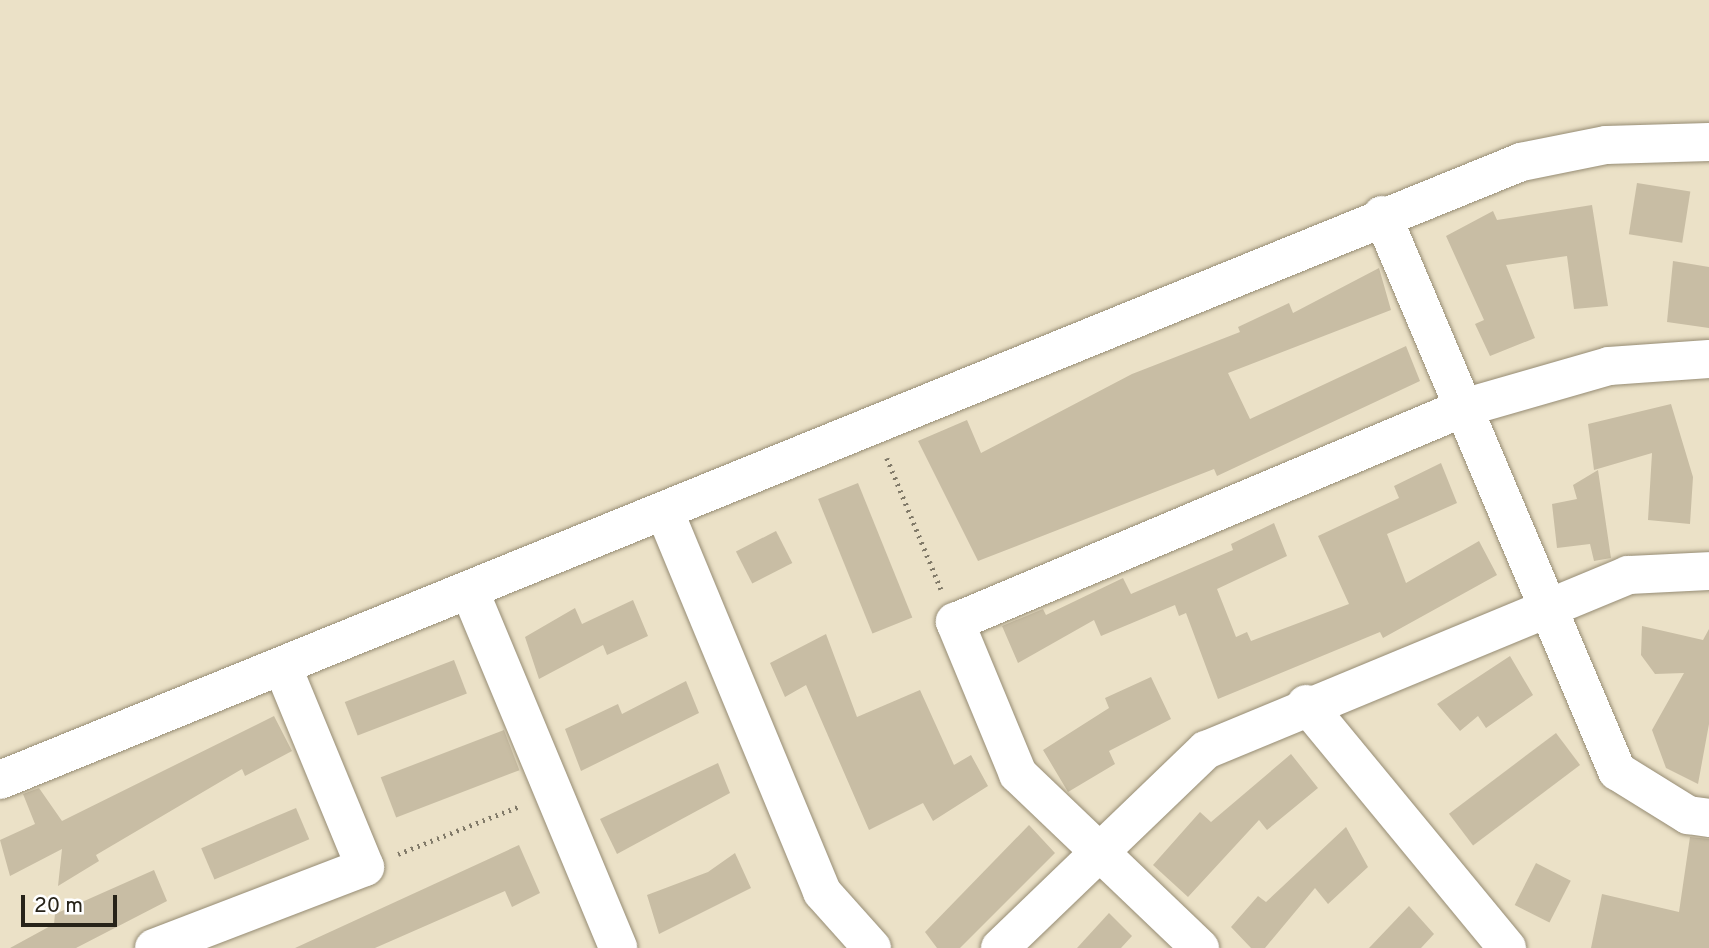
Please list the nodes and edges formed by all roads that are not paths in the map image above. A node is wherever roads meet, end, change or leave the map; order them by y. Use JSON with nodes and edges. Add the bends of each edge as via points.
{"nodes":[{"id":1,"x":1709,"y":142,"type":"edge"},
{"id":2,"x":1382,"y":215,"type":"junction"},
{"id":3,"x":1709,"y":359,"type":"edge"},
{"id":4,"x":1463,"y":408,"type":"junction"},
{"id":5,"x":666,"y":515,"type":"junction"},
{"id":6,"x":1709,"y":571,"type":"edge"},
{"id":7,"x":471,"y":594,"type":"junction"},
{"id":8,"x":1548,"y":605,"type":"junction"},
{"id":9,"x":284,"y":670,"type":"junction"},
{"id":10,"x":1306,"y":704,"type":"junction"},
{"id":11,"x":0,"y":780,"type":"edge"},
{"id":12,"x":1709,"y":818,"type":"edge"},
{"id":13,"x":1098,"y":851,"type":"junction"},
{"id":14,"x":154,"y":948,"type":"edge"},
{"id":15,"x":618,"y":948,"type":"edge"},
{"id":16,"x":872,"y":948,"type":"edge"},
{"id":17,"x":1000,"y":948,"type":"edge"},
{"id":18,"x":1200,"y":948,"type":"edge"},
{"id":19,"x":1507,"y":948,"type":"edge"}],
"edges":[{"from":1,"to":2,"type":"street","via":[[1606,145],[1521,162]]},
{"from":2,"to":4,"type":"street"},
{"from":2,"to":5,"type":"street"},
{"from":3,"to":4,"type":"street","via":[[1609,366]]},
{"from":4,"to":8,"type":"street"},
{"from":4,"to":13,"type":"street","via":[[955,622],[1018,774]]},
{"from":5,"to":7,"type":"street"},
{"from":5,"to":16,"type":"street","via":[[822,892]]},
{"from":6,"to":8,"type":"street","via":[[1628,575]]},
{"from":7,"to":9,"type":"street"},
{"from":7,"to":15,"type":"street"},
{"from":8,"to":10,"type":"street"},
{"from":8,"to":12,"type":"street","via":[[1617,771],[1688,816]]},
{"from":9,"to":11,"type":"street"},
{"from":9,"to":14,"type":"street","via":[[365,867]]},
{"from":10,"to":13,"type":"street","via":[[1206,750]]},
{"from":10,"to":19,"type":"street"},
{"from":13,"to":17,"type":"street"},
{"from":13,"to":18,"type":"street"}]}
